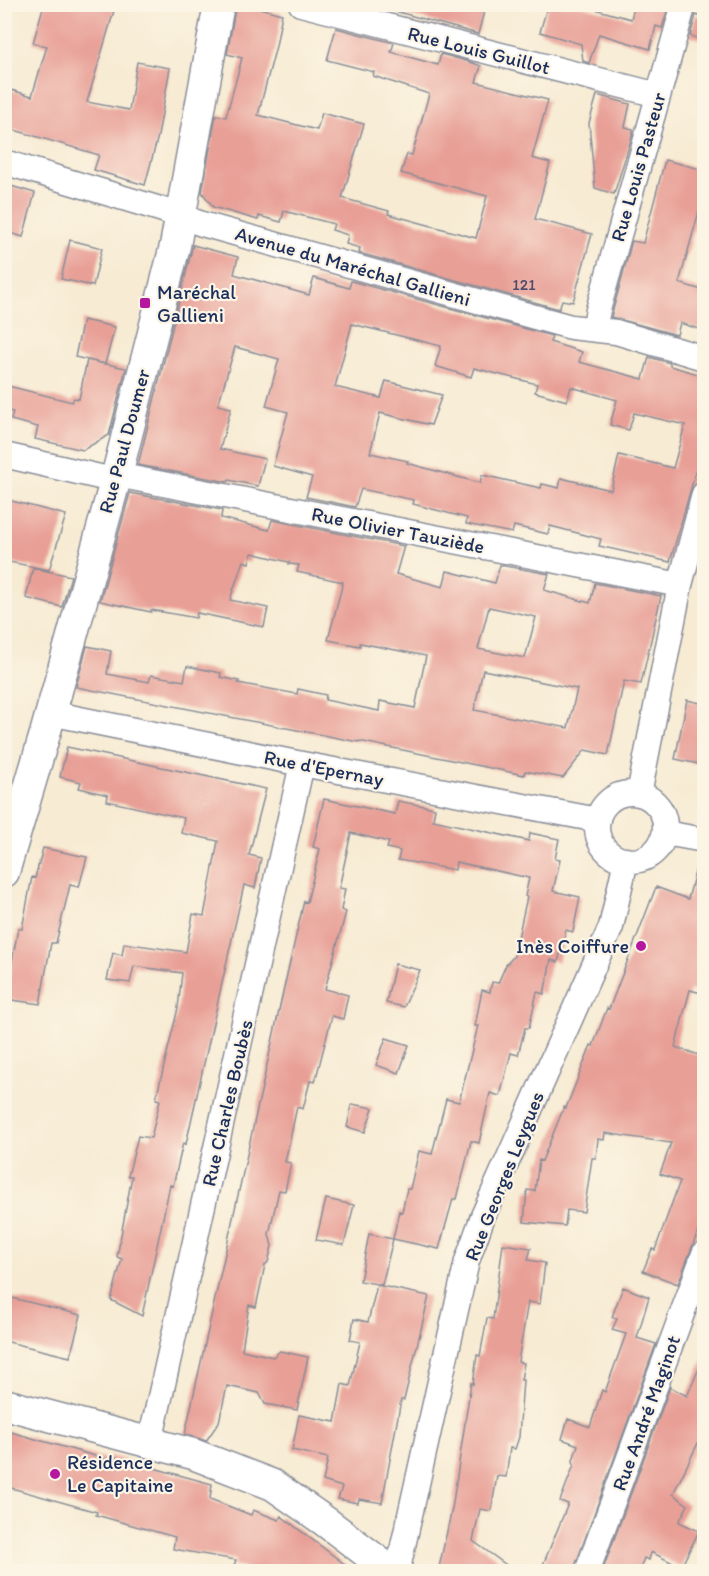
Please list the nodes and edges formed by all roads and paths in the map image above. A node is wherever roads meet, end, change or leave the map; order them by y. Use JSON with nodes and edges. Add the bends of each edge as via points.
{"nodes":[{"id":1,"x":219,"y":4,"type":"edge"},
{"id":2,"x":301,"y":4,"type":"edge"},
{"id":3,"x":684,"y":4,"type":"edge"},
{"id":4,"x":658,"y":95,"type":"junction"},
{"id":5,"x":4,"y":162,"type":"edge"},
{"id":6,"x":180,"y":216,"type":"junction"},
{"id":7,"x":594,"y":329,"type":"junction"},
{"id":8,"x":705,"y":358,"type":"edge"},
{"id":9,"x":4,"y":455,"type":"edge"},
{"id":10,"x":116,"y":478,"type":"junction"},
{"id":11,"x":705,"y":494,"type":"edge"},
{"id":12,"x":680,"y":585,"type":"junction"},
{"id":13,"x":51,"y":713,"type":"junction"},
{"id":14,"x":302,"y":764,"type":"junction"},
{"id":15,"x":639,"y":794,"type":"junction"},
{"id":16,"x":598,"y":820,"type":"junction"},
{"id":17,"x":665,"y":833,"type":"junction"},
{"id":18,"x":705,"y":840,"type":"edge"},
{"id":19,"x":626,"y":860,"type":"junction"},
{"id":20,"x":6,"y":864,"type":"edge"},
{"id":21,"x":705,"y":1254,"type":"edge"},
{"id":22,"x":4,"y":1404,"type":"edge"},
{"id":23,"x":150,"y":1443,"type":"junction"},
{"id":24,"x":393,"y":1572,"type":"edge"},
{"id":25,"x":587,"y":1572,"type":"edge"}],
"edges":[{"from":1,"to":6,"type":"street","name":"Rue Paul Doumer"},
{"from":2,"to":4,"type":"street","name":"Rue Louis Guillot"},
{"from":3,"to":4,"type":"street","name":"Rue Louis Pasteur"},
{"from":4,"to":7,"type":"street","name":"Rue Louis Pasteur"},
{"from":5,"to":6,"type":"street","name":"Avenue du Maréchal Gallieni"},
{"from":6,"to":7,"type":"street","name":"Avenue du Maréchal Gallieni","via":[[571,327]]},
{"from":6,"to":10,"type":"street","name":"Rue Paul Doumer"},
{"from":7,"to":8,"type":"street","name":"Avenue du Maréchal Gallieni"},
{"from":9,"to":10,"type":"street","name":"Rue Olivier Tauziède"},
{"from":10,"to":12,"type":"street","name":"Rue Olivier Tauziède","via":[[127,477]]},
{"from":10,"to":13,"type":"street","name":"Rue Paul Doumer"},
{"from":11,"to":12,"type":"street"},
{"from":12,"to":15,"type":"street"},
{"from":13,"to":14,"type":"street","name":"Rue d'Epernay"},
{"from":13,"to":20,"type":"street","name":"Rue Paul Doumer"},
{"from":14,"to":16,"type":"street","name":"Rue d'Epernay"},
{"from":14,"to":23,"type":"street","name":"Rue Charles Boubès"},
{"from":15,"to":16,"type":"street","via":[[628,793],[609,801]]},
{"from":15,"to":17,"type":"street","via":[[648,797],[662,812]]},
{"from":16,"to":19,"type":"street","via":[[598,831],[607,850]]},
{"from":17,"to":18,"type":"street"},
{"from":17,"to":19,"type":"street","via":[[655,851],[646,857]]},
{"from":19,"to":24,"type":"street","name":"Rue Georges Leygues","via":[[611,927],[483,1216],[467,1261],[399,1564]]},
{"from":21,"to":25,"type":"street","name":"Rue André Maginot"},
{"from":22,"to":23,"type":"street"},
{"from":23,"to":24,"type":"street","via":[[193,1454],[273,1485]]}]}
